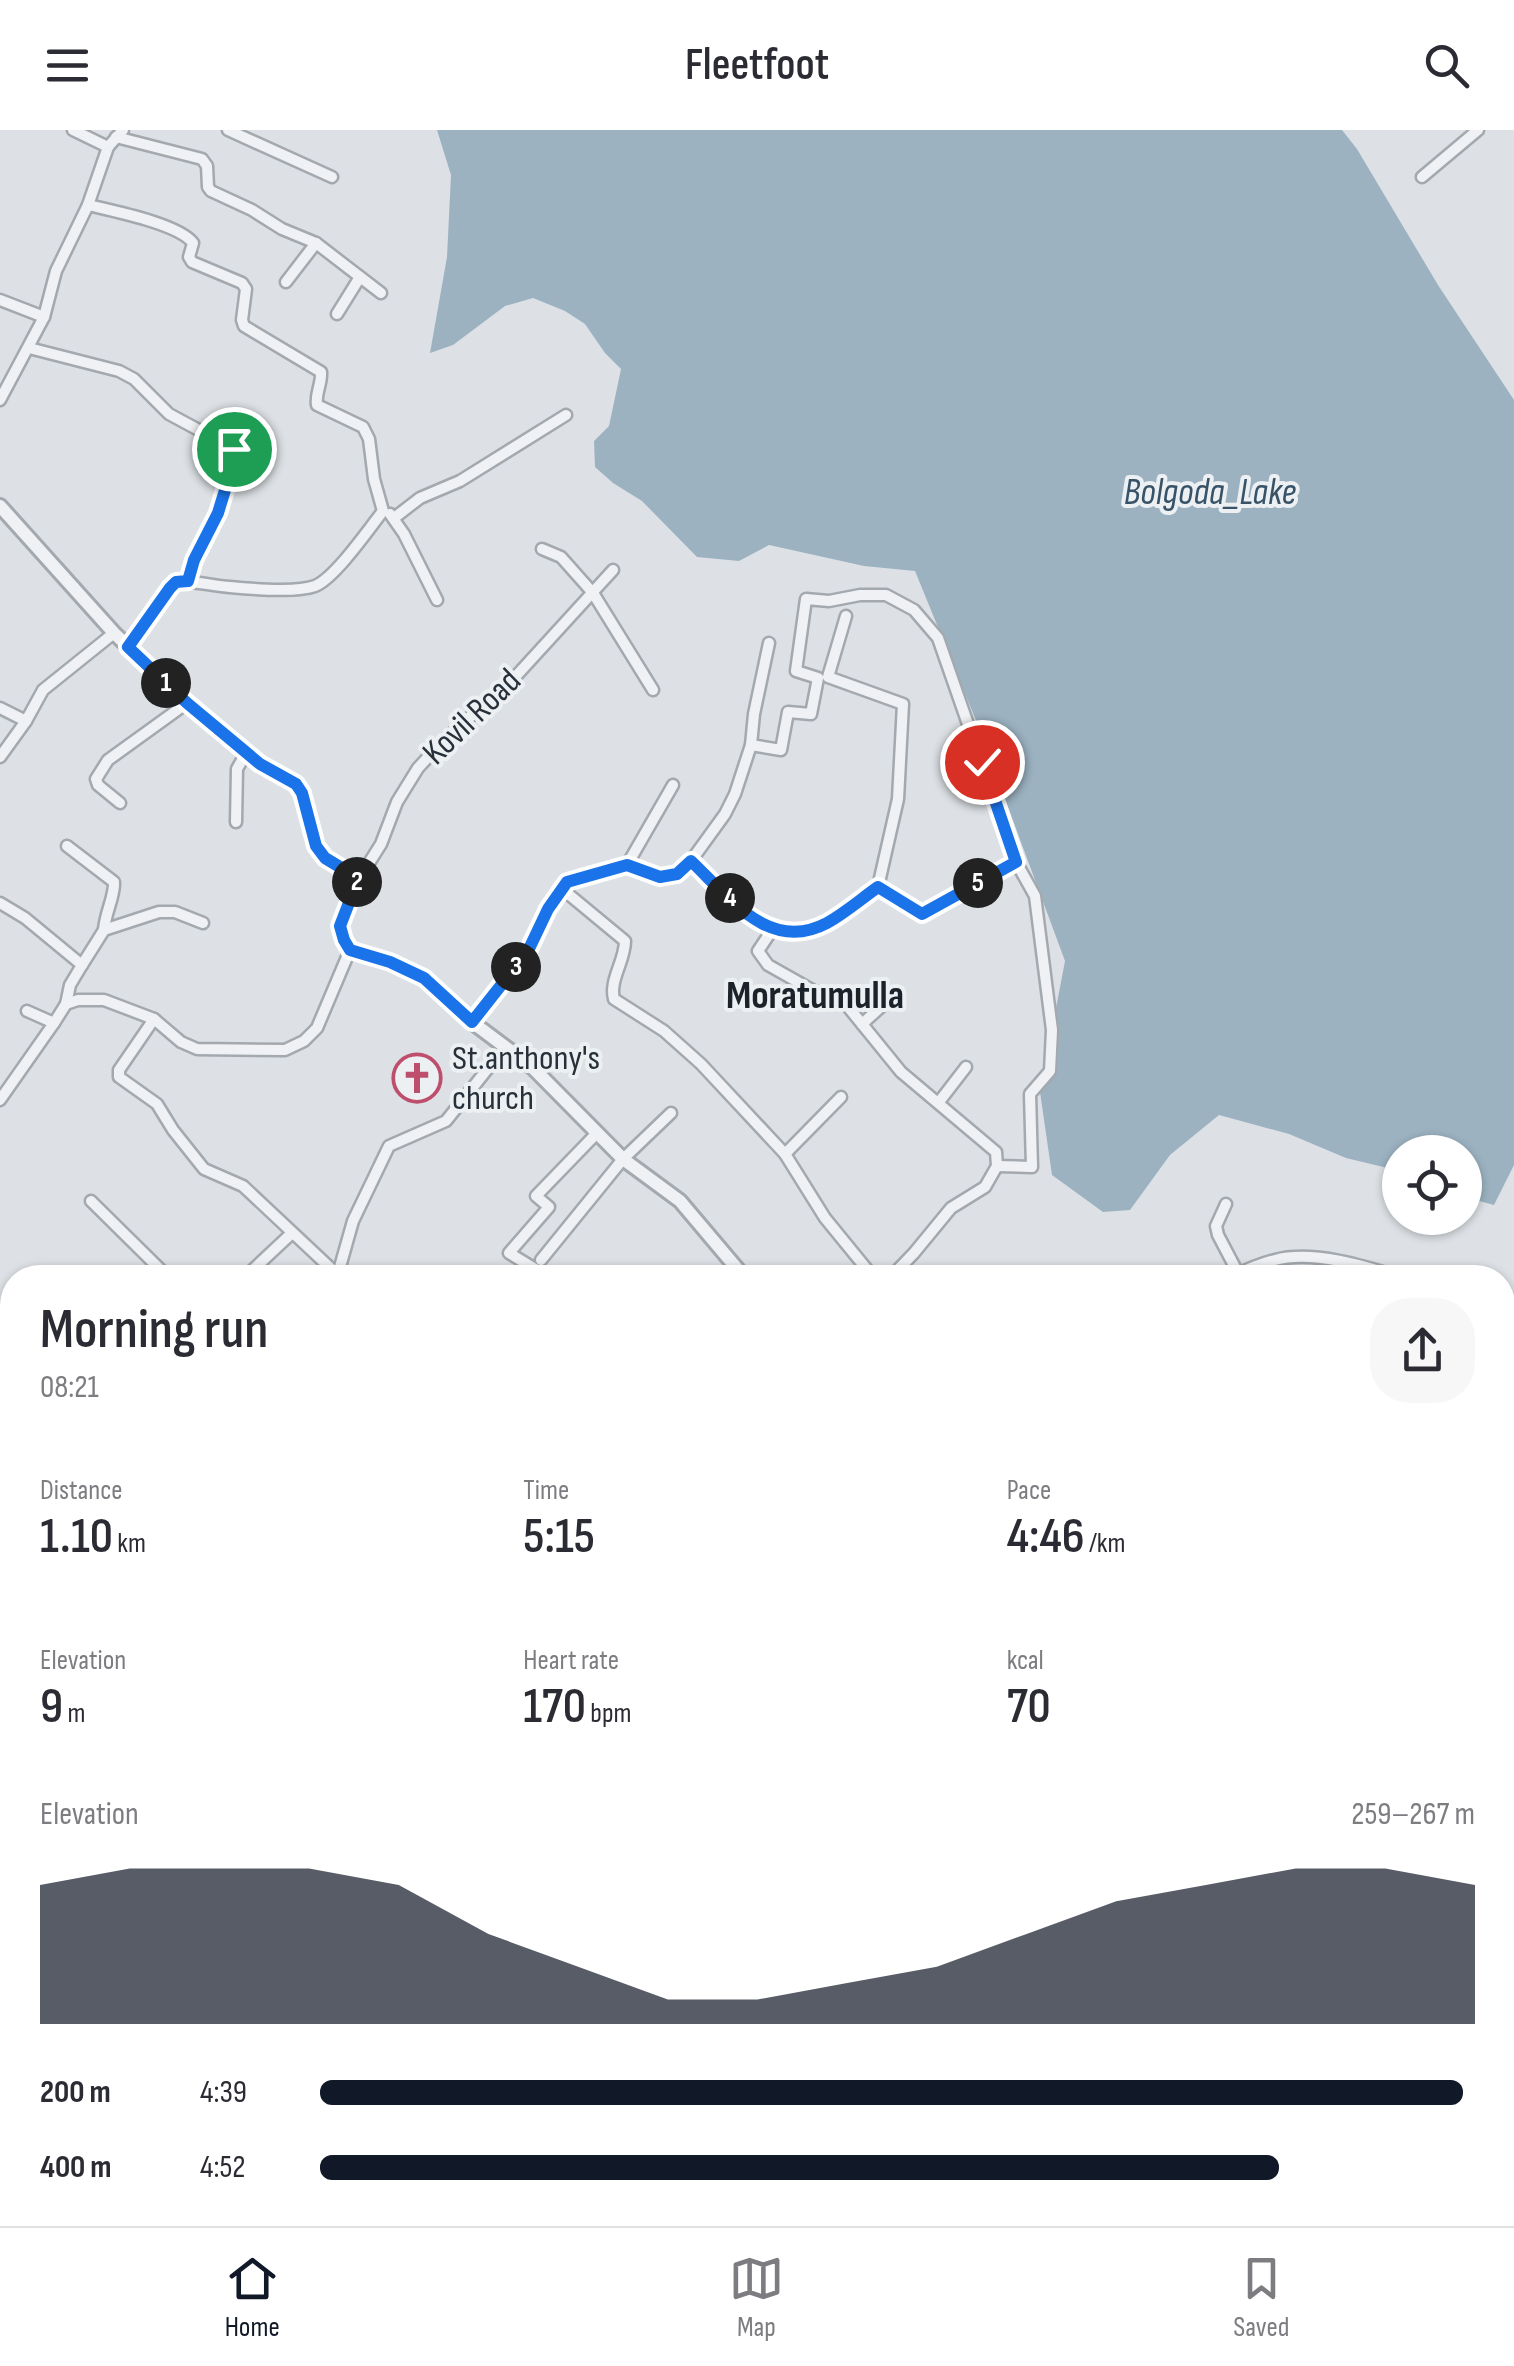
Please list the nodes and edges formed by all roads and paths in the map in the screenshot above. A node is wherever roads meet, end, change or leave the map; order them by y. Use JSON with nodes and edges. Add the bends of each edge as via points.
{"nodes":[{"id":1,"x":72,"y":130,"type":"edge"},
{"id":2,"x":228,"y":130,"type":"edge"},
{"id":3,"x":1478,"y":130,"type":"edge"},
{"id":4,"x":120,"y":133,"type":"edge"},
{"id":5,"x":108,"y":147,"type":"junction"},
{"id":6,"x":332,"y":177,"type":"dead end"},
{"id":7,"x":1422,"y":177,"type":"dead end"},
{"id":8,"x":88,"y":204,"type":"junction"},
{"id":9,"x":316,"y":243,"type":"junction"},
{"id":10,"x":360,"y":277,"type":"junction"},
{"id":11,"x":286,"y":282,"type":"dead end"},
{"id":12,"x":381,"y":293,"type":"dead end"},
{"id":13,"x":0,"y":300,"type":"edge"},
{"id":14,"x":337,"y":314,"type":"dead end"},
{"id":15,"x":44,"y":317,"type":"junction"},
{"id":16,"x":29,"y":348,"type":"junction"},
{"id":17,"x":0,"y":400,"type":"edge"},
{"id":18,"x":566,"y":415,"type":"dead end"},
{"id":19,"x":0,"y":506,"type":"edge"},
{"id":20,"x":383,"y":511,"type":"junction"},
{"id":21,"x":394,"y":518,"type":"junction"},
{"id":22,"x":542,"y":549,"type":"dead end"},
{"id":23,"x":614,"y":570,"type":"dead end"},
{"id":24,"x":188,"y":581,"type":"junction"},
{"id":25,"x":593,"y":593,"type":"junction"},
{"id":26,"x":438,"y":600,"type":"dead end"},
{"id":27,"x":846,"y":616,"type":"dead end"},
{"id":28,"x":114,"y":633,"type":"junction"},
{"id":29,"x":769,"y":643,"type":"dead end"},
{"id":30,"x":128,"y":647,"type":"junction"},
{"id":31,"x":653,"y":690,"type":"dead end"},
{"id":32,"x":187,"y":703,"type":"junction"},
{"id":33,"x":0,"y":708,"type":"edge"},
{"id":34,"x":26,"y":721,"type":"junction"},
{"id":35,"x":751,"y":745,"type":"junction"},
{"id":36,"x":246,"y":753,"type":"junction"},
{"id":37,"x":0,"y":757,"type":"edge"},
{"id":38,"x":673,"y":785,"type":"dead end"},
{"id":39,"x":120,"y":803,"type":"dead end"},
{"id":40,"x":236,"y":822,"type":"dead end"},
{"id":41,"x":67,"y":846,"type":"dead end"},
{"id":42,"x":691,"y":861,"type":"junction"},
{"id":43,"x":1016,"y":862,"type":"junction"},
{"id":44,"x":627,"y":865,"type":"junction"},
{"id":45,"x":357,"y":882,"type":"junction"},
{"id":46,"x":878,"y":887,"type":"junction"},
{"id":47,"x":561,"y":888,"type":"junction"},
{"id":48,"x":0,"y":903,"type":"edge"},
{"id":49,"x":202,"y":922,"type":"dead end"},
{"id":50,"x":104,"y":930,"type":"junction"},
{"id":51,"x":772,"y":930,"type":"junction"},
{"id":52,"x":350,"y":950,"type":"junction"},
{"id":53,"x":82,"y":965,"type":"junction"},
{"id":54,"x":895,"y":994,"type":"dead end"},
{"id":55,"x":66,"y":1004,"type":"junction"},
{"id":56,"x":27,"y":1011,"type":"dead end"},
{"id":57,"x":154,"y":1019,"type":"junction"},
{"id":58,"x":472,"y":1022,"type":"junction"},
{"id":59,"x":54,"y":1023,"type":"junction"},
{"id":60,"x":862,"y":1024,"type":"junction"},
{"id":61,"x":505,"y":1047,"type":"junction"},
{"id":62,"x":966,"y":1068,"type":"dead end"},
{"id":63,"x":841,"y":1097,"type":"dead end"},
{"id":64,"x":0,"y":1100,"type":"edge"},
{"id":65,"x":939,"y":1102,"type":"junction"},
{"id":66,"x":671,"y":1113,"type":"dead end"},
{"id":67,"x":596,"y":1134,"type":"junction"},
{"id":68,"x":786,"y":1154,"type":"junction"},
{"id":69,"x":623,"y":1159,"type":"junction"},
{"id":70,"x":997,"y":1166,"type":"junction"},
{"id":71,"x":91,"y":1201,"type":"dead end"},
{"id":72,"x":1226,"y":1204,"type":"dead end"},
{"id":73,"x":292,"y":1233,"type":"junction"},
{"id":74,"x":540,"y":1260,"type":"dead end"},
{"id":75,"x":156,"y":1265,"type":"edge"},
{"id":76,"x":258,"y":1265,"type":"edge"},
{"id":77,"x":327,"y":1265,"type":"edge"},
{"id":78,"x":342,"y":1265,"type":"edge"},
{"id":79,"x":529,"y":1265,"type":"edge"},
{"id":80,"x":733,"y":1265,"type":"edge"},
{"id":81,"x":863,"y":1265,"type":"edge"},
{"id":82,"x":903,"y":1265,"type":"edge"},
{"id":83,"x":1230,"y":1265,"type":"edge"},
{"id":84,"x":1262,"y":1265,"type":"edge"},
{"id":85,"x":1361,"y":1265,"type":"edge"}],
"edges":[{"from":1,"to":5,"type":"street"},
{"from":2,"to":6,"type":"street"},
{"from":3,"to":7,"type":"street"},
{"from":4,"to":5,"type":"street"},
{"from":4,"to":9,"type":"street","via":[[202,159],[211,190]]},
{"from":5,"to":8,"type":"street"},
{"from":8,"to":15,"type":"street","via":[[56,271]]},
{"from":8,"to":20,"type":"street","via":[[182,233],[193,244],[192,262],[242,283],[244,326],[321,372],[317,405],[363,427]]},
{"from":9,"to":10,"type":"street"},
{"from":9,"to":11,"type":"street"},
{"from":10,"to":12,"type":"street"},
{"from":10,"to":14,"type":"street"},
{"from":13,"to":15,"type":"street"},
{"from":15,"to":16,"type":"street"},
{"from":16,"to":17,"type":"street"},
{"from":16,"to":24,"type":"street","via":[[119,371],[170,414],[234,449],[218,513]]},
{"from":18,"to":21,"type":"street"},
{"from":19,"to":28,"type":"street"},
{"from":20,"to":21,"type":"street"},
{"from":20,"to":24,"type":"street","via":[[319,584],[276,589]]},
{"from":21,"to":26,"type":"street"},
{"from":22,"to":25,"type":"street","via":[[561,557]]},
{"from":23,"to":25,"type":"street","name":"Kovil Road"},
{"from":24,"to":30,"type":"street","via":[[170,588]]},
{"from":25,"to":31,"type":"street"},
{"from":25,"to":45,"type":"street","name":"Kovil Road","via":[[418,768]]},
{"from":27,"to":46,"type":"street","via":[[828,677],[903,704],[898,799]]},
{"from":28,"to":30,"type":"street"},
{"from":28,"to":34,"type":"street","via":[[44,690]]},
{"from":29,"to":35,"type":"street"},
{"from":30,"to":32,"type":"street"},
{"from":32,"to":36,"type":"street"},
{"from":32,"to":39,"type":"street","via":[[108,760],[96,779]]},
{"from":33,"to":34,"type":"street"},
{"from":34,"to":37,"type":"street"},
{"from":35,"to":42,"type":"street","via":[[730,804]]},
{"from":35,"to":43,"type":"street","via":[[780,750],[788,712],[811,714],[818,678],[796,671],[806,599],[886,595],[914,610],[938,638]]},
{"from":36,"to":40,"type":"street","via":[[238,769]]},
{"from":36,"to":45,"type":"street","via":[[296,784],[316,846]]},
{"from":38,"to":44,"type":"street"},
{"from":41,"to":50,"type":"street","via":[[114,882]]},
{"from":42,"to":44,"type":"street","via":[[677,874],[660,877]]},
{"from":42,"to":51,"type":"street"},
{"from":43,"to":46,"type":"street","via":[[922,914]]},
{"from":43,"to":70,"type":"street","via":[[1035,896],[1052,1030],[1050,1071],[1030,1094],[1032,1166]]},
{"from":44,"to":47,"type":"street"},
{"from":45,"to":52,"type":"street","name":"Kovil Road","via":[[340,926]]},
{"from":46,"to":51,"type":"street","via":[[827,923]]},
{"from":47,"to":58,"type":"street","via":[[528,951]]},
{"from":47,"to":68,"type":"street","via":[[625,940],[614,999],[664,1031]]},
{"from":48,"to":53,"type":"street"},
{"from":49,"to":50,"type":"street","via":[[159,912]]},
{"from":50,"to":53,"type":"street"},
{"from":51,"to":60,"type":"street","via":[[758,951],[768,965],[814,991],[840,996]]},
{"from":52,"to":57,"type":"street","via":[[317,1028],[285,1050],[196,1049]]},
{"from":52,"to":58,"type":"street","via":[[424,978]]},
{"from":53,"to":55,"type":"street"},
{"from":54,"to":60,"type":"street"},
{"from":55,"to":57,"type":"street","via":[[104,1000]]},
{"from":55,"to":59,"type":"street"},
{"from":56,"to":59,"type":"street"},
{"from":57,"to":73,"type":"street","via":[[120,1077],[157,1104],[204,1169],[243,1186]]},
{"from":58,"to":61,"type":"street"},
{"from":59,"to":64,"type":"street"},
{"from":60,"to":65,"type":"street","via":[[901,1072]]},
{"from":61,"to":67,"type":"street"},
{"from":61,"to":78,"type":"street","via":[[446,1121],[389,1146],[353,1221]]},
{"from":62,"to":65,"type":"street"},
{"from":63,"to":68,"type":"street"},
{"from":65,"to":70,"type":"street","via":[[996,1152]]},
{"from":66,"to":69,"type":"street"},
{"from":67,"to":69,"type":"street"},
{"from":67,"to":79,"type":"street","via":[[536,1196],[548,1207],[509,1253]]},
{"from":68,"to":81,"type":"street","via":[[824,1218]]},
{"from":69,"to":74,"type":"street"},
{"from":69,"to":80,"type":"street","via":[[680,1201]]},
{"from":70,"to":82,"type":"street","via":[[985,1187],[951,1208]]},
{"from":71,"to":75,"type":"street"},
{"from":72,"to":83,"type":"street","via":[[1216,1226]]},
{"from":73,"to":76,"type":"street"},
{"from":73,"to":77,"type":"street"},
{"from":84,"to":85,"type":"street","via":[[1303,1258]]}]}
